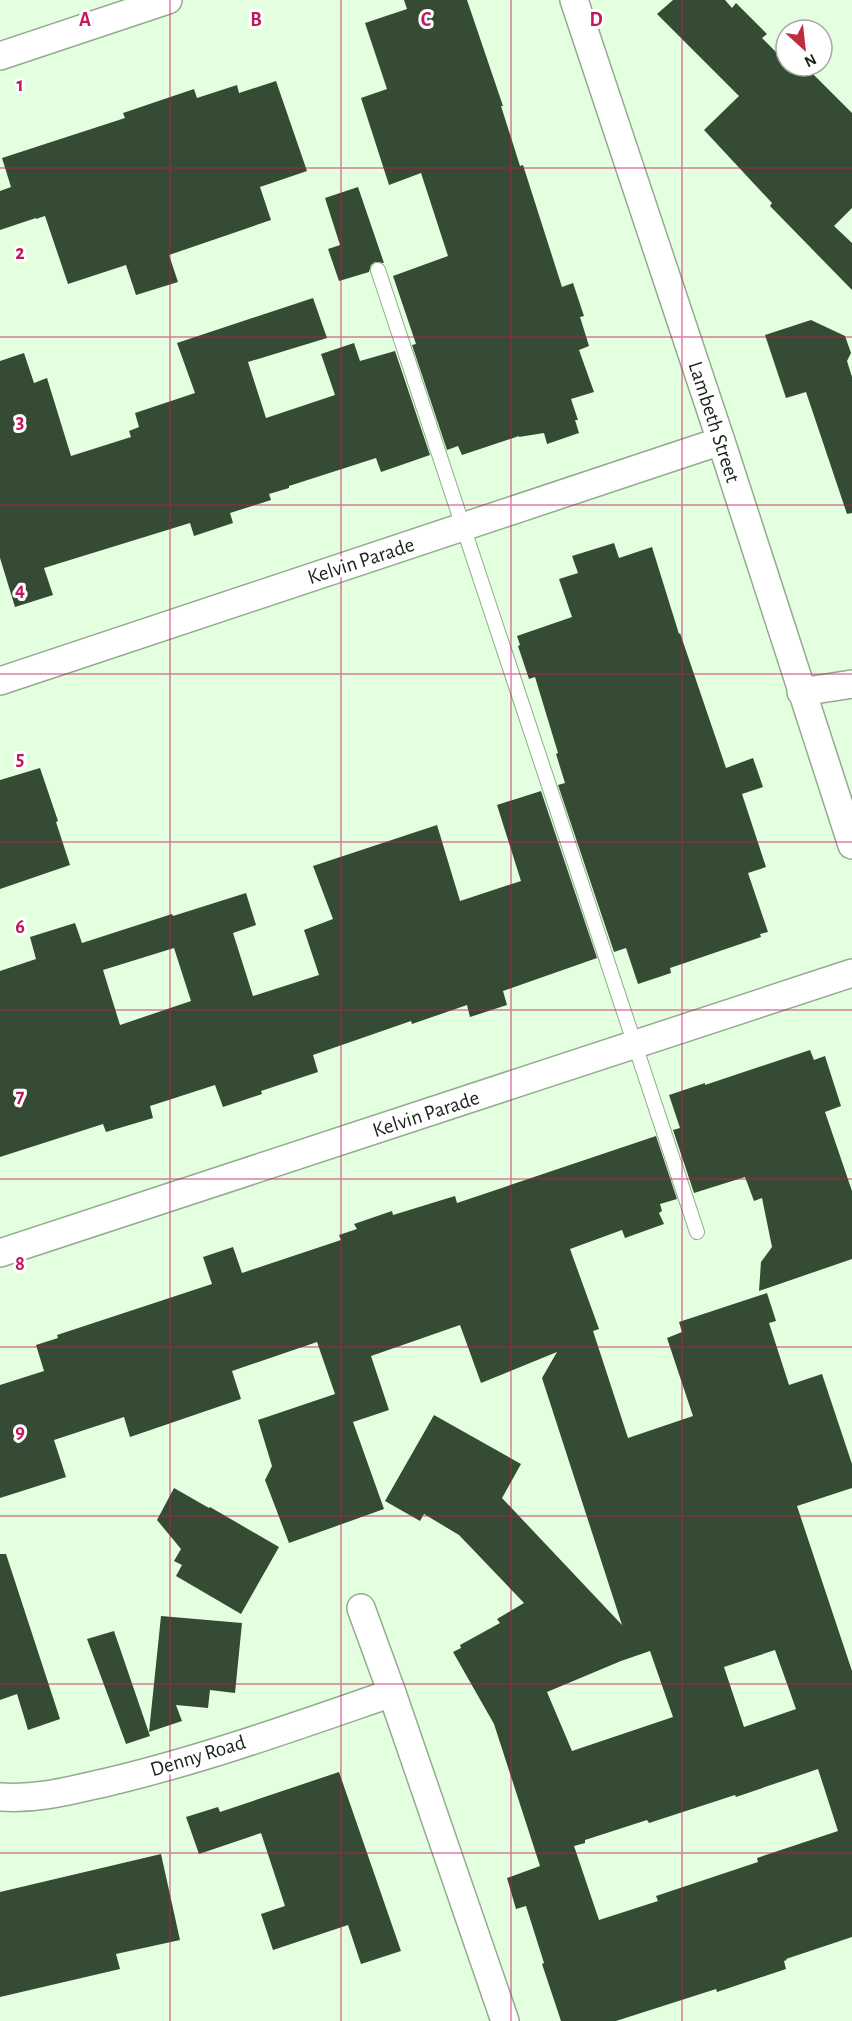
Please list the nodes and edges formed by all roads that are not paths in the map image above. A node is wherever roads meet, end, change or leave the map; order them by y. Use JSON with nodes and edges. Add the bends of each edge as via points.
{"nodes":[{"id":1,"x":168,"y":0,"type":"edge"},
{"id":2,"x":574,"y":0,"type":"edge"},
{"id":3,"x":0,"y":56,"type":"edge"},
{"id":4,"x":378,"y":270,"type":"dead end"},
{"id":5,"x":721,"y":441,"type":"junction"},
{"id":6,"x":464,"y":527,"type":"junction"},
{"id":7,"x":0,"y":681,"type":"edge"},
{"id":8,"x":852,"y":684,"type":"edge"},
{"id":9,"x":801,"y":692,"type":"junction"},
{"id":10,"x":852,"y":844,"type":"edge"},
{"id":11,"x":852,"y":973,"type":"edge"},
{"id":12,"x":635,"y":1045,"type":"junction"},
{"id":13,"x":697,"y":1232,"type":"dead end"},
{"id":14,"x":0,"y":1253,"type":"edge"},
{"id":15,"x":361,"y":1608,"type":"dead end"},
{"id":16,"x":392,"y":1692,"type":"junction"},
{"id":17,"x":0,"y":1797,"type":"edge"},
{"id":18,"x":505,"y":2021,"type":"edge"}],
"edges":[{"from":1,"to":3,"type":"street"},
{"from":2,"to":5,"type":"street","name":"Lambeth Street"},
{"from":4,"to":6,"type":"lane"},
{"from":5,"to":6,"type":"street","name":"Kelvin Parade"},
{"from":5,"to":9,"type":"street","name":"Lambeth Street"},
{"from":6,"to":7,"type":"street","name":"Kelvin Parade"},
{"from":6,"to":12,"type":"lane"},
{"from":8,"to":9,"type":"street"},
{"from":9,"to":10,"type":"street","name":"Lambeth Street"},
{"from":11,"to":12,"type":"street","name":"Kelvin Parade"},
{"from":12,"to":13,"type":"lane"},
{"from":12,"to":14,"type":"street","name":"Kelvin Parade"},
{"from":15,"to":16,"type":"street"},
{"from":16,"to":17,"type":"street","name":"Denny Road","via":[[166,1767],[64,1792],[24,1799]]},
{"from":16,"to":18,"type":"street"}]}
